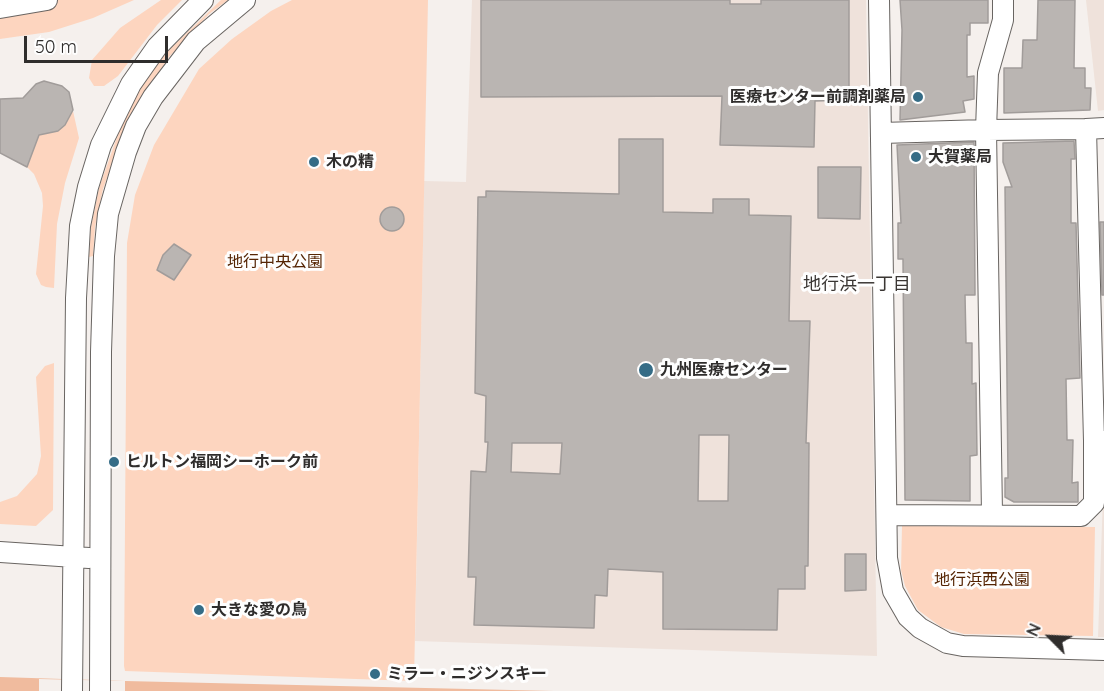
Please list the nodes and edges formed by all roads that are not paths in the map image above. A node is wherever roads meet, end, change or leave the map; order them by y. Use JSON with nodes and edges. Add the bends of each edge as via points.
{"nodes":[{"id":1,"x":47,"y":0,"type":"edge"},
{"id":2,"x":203,"y":0,"type":"edge"},
{"id":3,"x":245,"y":0,"type":"edge"},
{"id":4,"x":879,"y":0,"type":"edge"},
{"id":5,"x":1003,"y":0,"type":"edge"},
{"id":6,"x":0,"y":8,"type":"edge"},
{"id":7,"x":1095,"y":129,"type":"edge"},
{"id":8,"x":986,"y":130,"type":"junction"},
{"id":9,"x":881,"y":133,"type":"junction"},
{"id":10,"x":1099,"y":441,"type":"edge"},
{"id":11,"x":992,"y":514,"type":"junction"},
{"id":12,"x":887,"y":515,"type":"junction"},
{"id":13,"x":0,"y":552,"type":"edge"},
{"id":14,"x":75,"y":556,"type":"junction"},
{"id":15,"x":100,"y":559,"type":"junction"},
{"id":16,"x":1104,"y":650,"type":"edge"},
{"id":17,"x":72,"y":691,"type":"edge"},
{"id":18,"x":100,"y":691,"type":"edge"}],
"edges":[{"from":1,"to":6,"type":"street"},
{"from":2,"to":14,"type":"street","via":[[157,47],[131,84],[101,145],[88,187],[80,226],[76,298]]},
{"from":3,"to":15,"type":"street","via":[[196,41],[159,89],[136,126],[113,191],[106,228],[102,296]]},
{"from":4,"to":9,"type":"street"},
{"from":5,"to":8,"type":"street","via":[[1003,20],[988,73]]},
{"from":7,"to":8,"type":"street"},
{"from":7,"to":10,"type":"street"},
{"from":8,"to":9,"type":"street"},
{"from":8,"to":11,"type":"street"},
{"from":9,"to":12,"type":"street"},
{"from":10,"to":11,"type":"street","via":[[1094,503],[1081,516]]},
{"from":11,"to":12,"type":"street"},
{"from":12,"to":16,"type":"street","via":[[888,572],[893,591],[908,617],[920,628],[963,646]]},
{"from":13,"to":14,"type":"street"},
{"from":14,"to":15,"type":"street"},
{"from":14,"to":17,"type":"street"},
{"from":15,"to":18,"type":"street"}]}
